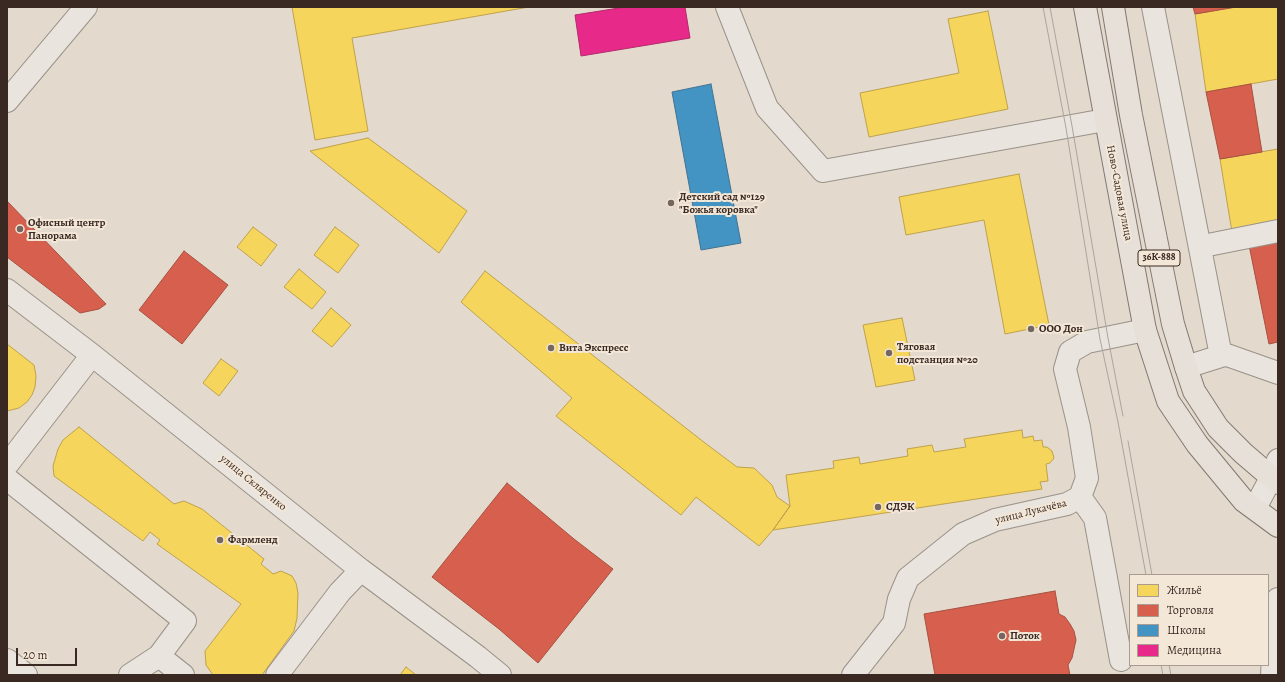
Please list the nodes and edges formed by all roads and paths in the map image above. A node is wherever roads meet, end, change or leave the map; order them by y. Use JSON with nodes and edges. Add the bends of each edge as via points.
{"nodes":[{"id":1,"x":86,"y":7,"type":"edge"},
{"id":2,"x":727,"y":7,"type":"edge"},
{"id":3,"x":1085,"y":7,"type":"edge"},
{"id":4,"x":1113,"y":7,"type":"edge"},
{"id":5,"x":1153,"y":7,"type":"edge"},
{"id":6,"x":7,"y":101,"type":"edge"},
{"id":7,"x":1105,"y":120,"type":"junction"},
{"id":8,"x":1278,"y":231,"type":"edge"},
{"id":9,"x":1208,"y":245,"type":"dead end"},
{"id":10,"x":7,"y":290,"type":"edge"},
{"id":11,"x":1145,"y":330,"type":"junction"},
{"id":12,"x":92,"y":354,"type":"junction"},
{"id":13,"x":1221,"y":356,"type":"junction"},
{"id":14,"x":1186,"y":367,"type":"junction"},
{"id":15,"x":1278,"y":373,"type":"edge"},
{"id":16,"x":8,"y":466,"type":"edge"},
{"id":17,"x":1276,"y":474,"type":"edge"},
{"id":18,"x":1080,"y":497,"type":"junction"},
{"id":19,"x":1255,"y":508,"type":"junction"},
{"id":20,"x":1278,"y":526,"type":"edge"},
{"id":21,"x":361,"y":570,"type":"junction"},
{"id":22,"x":1278,"y":599,"type":"edge"},
{"id":23,"x":1276,"y":648,"type":"edge"},
{"id":24,"x":159,"y":656,"type":"junction"},
{"id":25,"x":7,"y":660,"type":"edge"},
{"id":26,"x":1121,"y":660,"type":"dead end"},
{"id":27,"x":26,"y":675,"type":"edge"},
{"id":28,"x":130,"y":675,"type":"edge"},
{"id":29,"x":184,"y":675,"type":"edge"},
{"id":30,"x":276,"y":675,"type":"edge"},
{"id":31,"x":500,"y":675,"type":"edge"},
{"id":32,"x":853,"y":675,"type":"edge"},
{"id":33,"x":1272,"y":675,"type":"edge"}],
"edges":[{"from":1,"to":6,"type":"street"},
{"from":2,"to":7,"type":"street","via":[[768,108],[823,171]]},
{"from":3,"to":7,"type":"main road","name":"Ново-Садовая улица"},
{"from":4,"to":14,"type":"main road","number":"36К-888","via":[[1131,115],[1173,324]]},
{"from":5,"to":13,"type":"street"},
{"from":7,"to":11,"type":"main road","name":"Ново-Садовая улица"},
{"from":8,"to":9,"type":"street"},
{"from":10,"to":12,"type":"street","name":"улица Скляренко"},
{"from":11,"to":18,"type":"street","name":"улица Лукачёва","via":[[1087,342],[1070,352],[1065,370],[1079,427],[1087,478]]},
{"from":11,"to":19,"type":"main road","name":"Ново-Садовая улица","via":[[1168,401],[1197,444],[1244,501]]},
{"from":12,"to":16,"type":"street"},
{"from":12,"to":21,"type":"street","name":"улица Скляренко"},
{"from":13,"to":14,"type":"street"},
{"from":13,"to":15,"type":"street"},
{"from":14,"to":17,"type":"main road","number":"36К-888","via":[[1194,391],[1218,428],[1243,454]]},
{"from":16,"to":24,"type":"street","via":[[185,621]]},
{"from":17,"to":19,"type":"street"},
{"from":18,"to":26,"type":"street","via":[[1095,518]]},
{"from":18,"to":32,"type":"street","name":"улица Лукачёва","via":[[1066,504],[995,520],[963,534],[908,578],[899,599],[894,623]]},
{"from":19,"to":20,"type":"main road","name":"Ново-Садовая улица"},
{"from":21,"to":30,"type":"street","via":[[340,592]]},
{"from":21,"to":31,"type":"street","name":"улица Скляренко"},
{"from":22,"to":23,"type":"street"},
{"from":23,"to":33,"type":"street"},
{"from":24,"to":28,"type":"street"},
{"from":24,"to":29,"type":"street"},
{"from":25,"to":27,"type":"street"}]}
